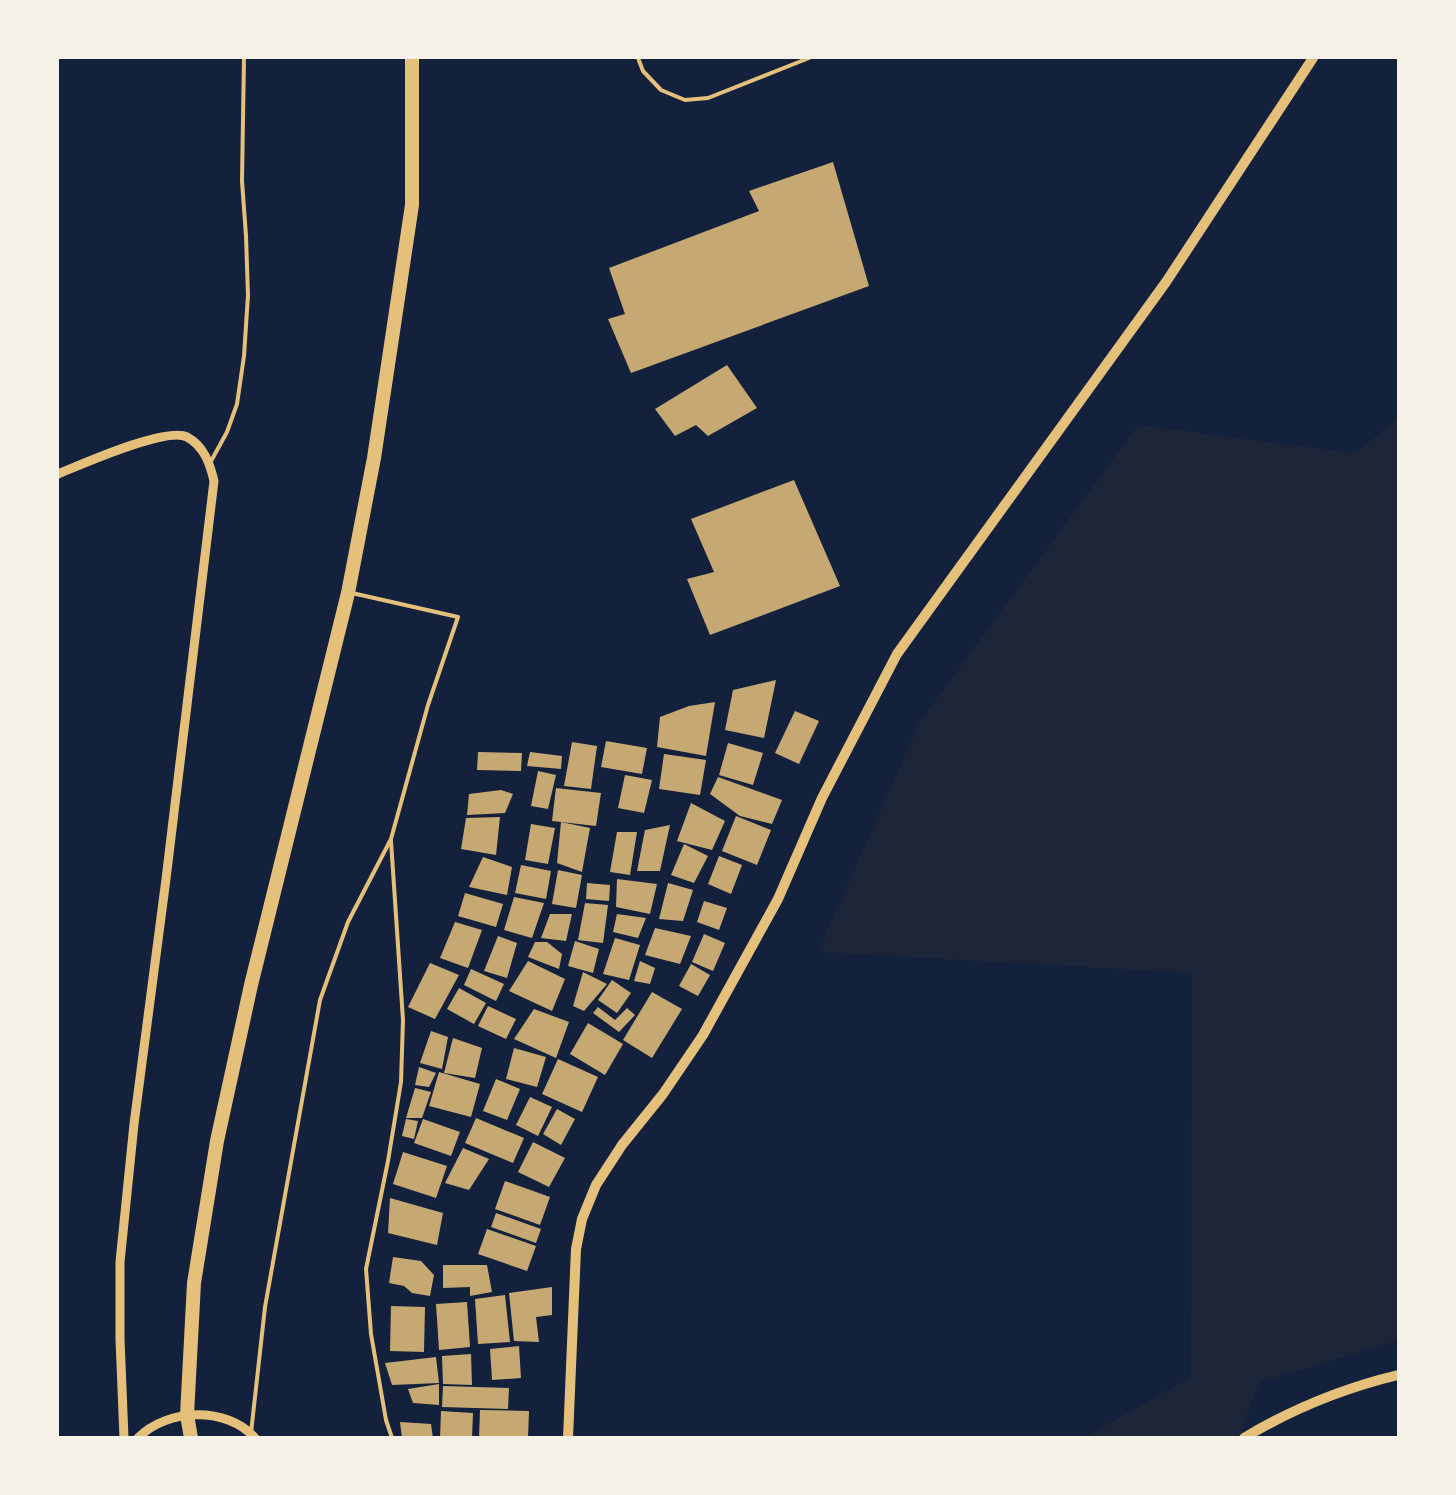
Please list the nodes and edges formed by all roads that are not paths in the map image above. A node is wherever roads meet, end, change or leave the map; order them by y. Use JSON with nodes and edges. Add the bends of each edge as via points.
{"nodes":[{"id":1,"x":244,"y":58,"type":"edge"},
{"id":2,"x":412,"y":58,"type":"edge"},
{"id":3,"x":638,"y":58,"type":"edge"},
{"id":4,"x":809,"y":58,"type":"edge"},
{"id":5,"x":1313,"y":58,"type":"edge"},
{"id":6,"x":210,"y":463,"type":"junction"},
{"id":7,"x":58,"y":474,"type":"edge"},
{"id":8,"x":348,"y":592,"type":"junction"},
{"id":9,"x":391,"y":838,"type":"junction"},
{"id":10,"x":1398,"y":1374,"type":"edge"},
{"id":11,"x":187,"y":1415,"type":"junction"},
{"id":12,"x":253,"y":1435,"type":"edge"},
{"id":13,"x":124,"y":1438,"type":"edge"},
{"id":14,"x":138,"y":1438,"type":"edge"},
{"id":15,"x":191,"y":1438,"type":"edge"},
{"id":16,"x":392,"y":1438,"type":"edge"},
{"id":17,"x":568,"y":1438,"type":"edge"},
{"id":18,"x":1244,"y":1438,"type":"edge"}],
"edges":[{"from":1,"to":6,"type":"lane","via":[[242,181],[248,295],[244,356],[237,404],[227,432]]},
{"from":2,"to":8,"type":"highway","via":[[412,205],[374,458]]},
{"from":3,"to":4,"type":"lane","via":[[642,71],[661,90],[684,100],[708,98]]},
{"from":5,"to":17,"type":"main road","via":[[1166,282],[897,654],[822,798],[778,899],[703,1035],[596,1185],[582,1219],[576,1249]]},
{"from":6,"to":7,"type":"street","via":[[186,436],[168,435],[140,442]]},
{"from":6,"to":13,"type":"street","via":[[214,481],[134,1124],[120,1262]]},
{"from":8,"to":9,"type":"lane","via":[[458,617],[428,705]]},
{"from":8,"to":11,"type":"highway","via":[[251,985],[217,1141],[194,1283]]},
{"from":9,"to":12,"type":"lane","via":[[348,922],[320,1000],[266,1307]]},
{"from":9,"to":16,"type":"lane","via":[[402,1020],[401,1082],[366,1269],[371,1334]]},
{"from":10,"to":18,"type":"main road","via":[[1297,1409]]},
{"from":11,"to":12,"type":"street","via":[[210,1415],[232,1421]]},
{"from":11,"to":14,"type":"street","via":[[163,1420]]},
{"from":11,"to":15,"type":"highway"}]}
